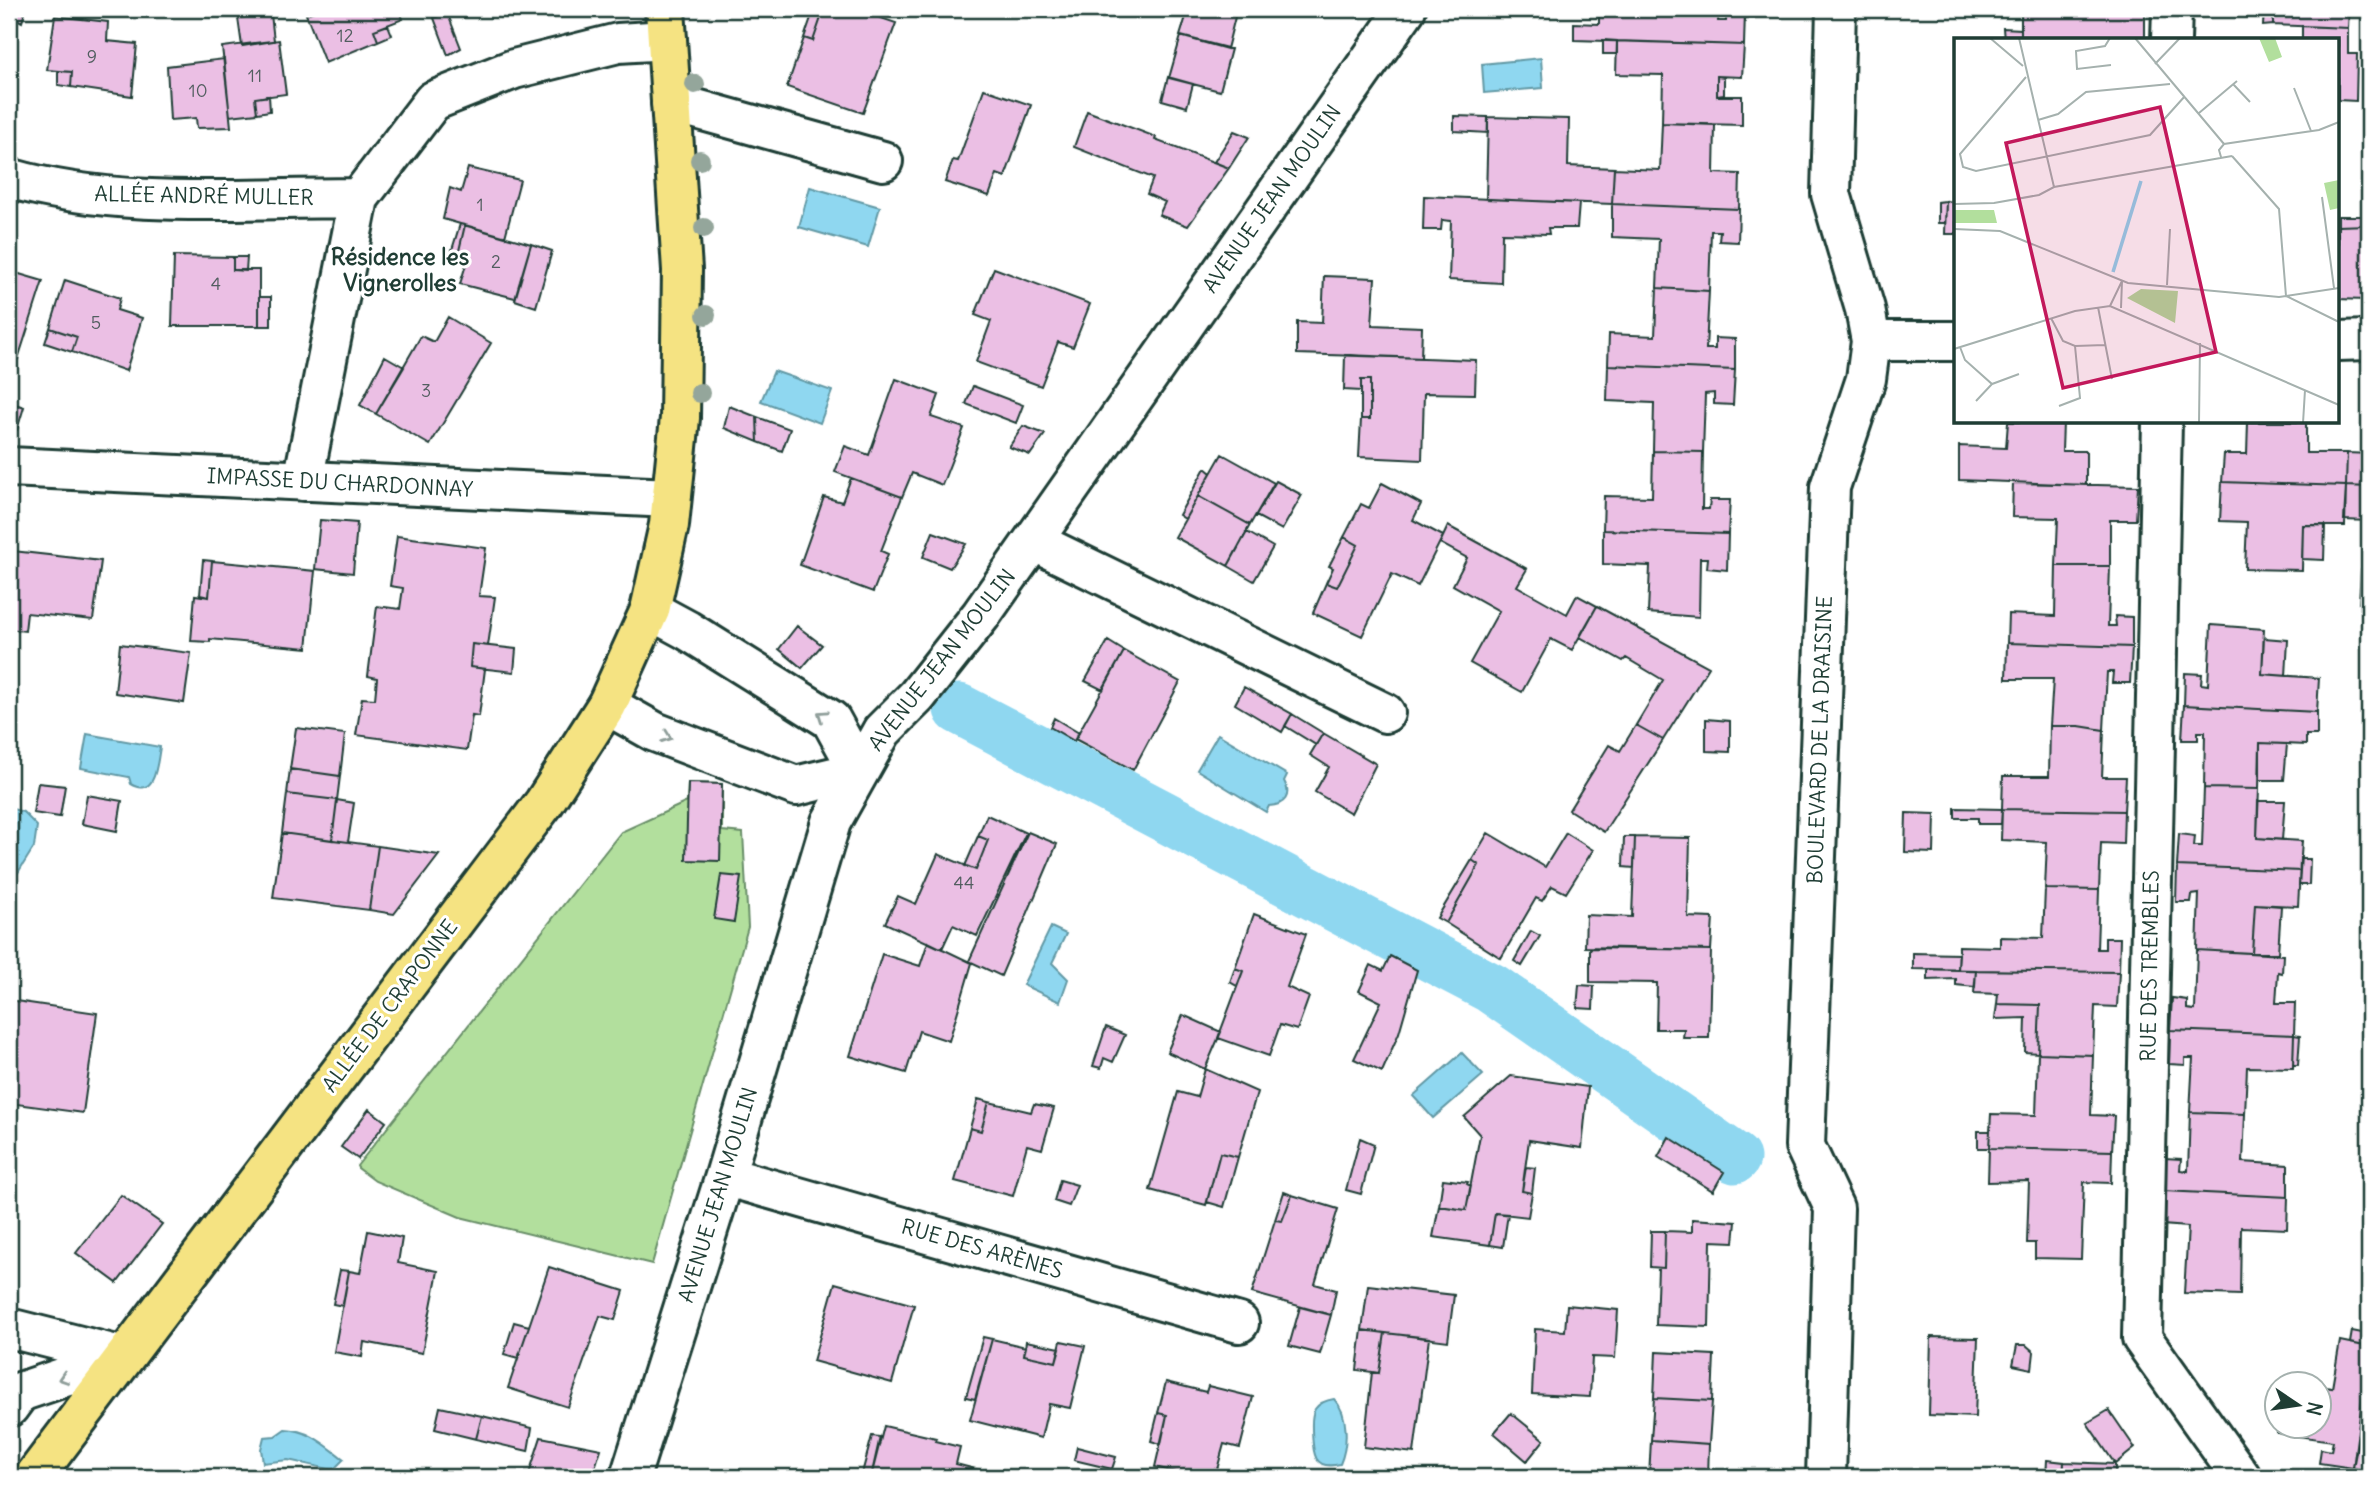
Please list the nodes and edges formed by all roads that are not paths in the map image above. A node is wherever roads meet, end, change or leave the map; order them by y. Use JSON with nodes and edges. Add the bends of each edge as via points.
{"nodes":[{"id":1,"x":1406,"y":9,"type":"edge"},
{"id":2,"x":1836,"y":9,"type":"edge"},
{"id":3,"x":2172,"y":9,"type":"edge"},
{"id":4,"x":666,"y":24,"type":"edge"},
{"id":5,"x":2171,"y":38,"type":"edge"},
{"id":6,"x":671,"y":103,"type":"junction"},
{"id":7,"x":883,"y":161,"type":"dead end"},
{"id":8,"x":9,"y":178,"type":"edge"},
{"id":9,"x":359,"y":198,"type":"junction"},
{"id":10,"x":1871,"y":341,"type":"junction"},
{"id":11,"x":1954,"y":341,"type":"edge"},
{"id":12,"x":2340,"y":341,"type":"edge"},
{"id":13,"x":2369,"y":341,"type":"edge"},
{"id":14,"x":2162,"y":424,"type":"edge"},
{"id":15,"x":9,"y":467,"type":"edge"},
{"id":16,"x":303,"y":481,"type":"junction"},
{"id":17,"x":671,"y":498,"type":"junction"},
{"id":18,"x":1032,"y":541,"type":"junction"},
{"id":19,"x":650,"y":610,"type":"junction"},
{"id":20,"x":607,"y":705,"type":"junction"},
{"id":21,"x":1385,"y":713,"type":"dead end"},
{"id":22,"x":859,"y":771,"type":"junction"},
{"id":23,"x":725,"y":1176,"type":"junction"},
{"id":24,"x":1239,"y":1323,"type":"dead end"},
{"id":25,"x":9,"y":1328,"type":"edge"},
{"id":26,"x":124,"y":1357,"type":"junction"},
{"id":27,"x":9,"y":1407,"type":"edge"},
{"id":28,"x":34,"y":1477,"type":"edge"},
{"id":29,"x":630,"y":1477,"type":"edge"},
{"id":30,"x":1826,"y":1477,"type":"edge"},
{"id":31,"x":2241,"y":1477,"type":"edge"}],
"edges":[{"from":1,"to":18,"type":"street","name":"AVENUE JEAN MOULIN"},
{"from":2,"to":10,"type":"street","name":"BOULEVARD DE LA DRAISINE","via":[[1831,194]]},
{"from":3,"to":5,"type":"street"},
{"from":4,"to":6,"type":"main road","name":"ALLÉE DE CRAPONNE"},
{"from":4,"to":9,"type":"street","via":[[618,43],[514,69],[433,101]]},
{"from":6,"to":7,"type":"street"},
{"from":6,"to":17,"type":"main road","name":"ALLÉE DE CRAPONNE","via":[[682,271],[680,418]]},
{"from":8,"to":9,"type":"street","name":"ALLÉE ANDRÉ MULLER","via":[[46,189],[102,196]]},
{"from":9,"to":16,"type":"street"},
{"from":10,"to":11,"type":"street"},
{"from":10,"to":30,"type":"street","name":"BOULEVARD DE LA DRAISINE","via":[[1866,379],[1830,487],[1805,1146],[1833,1208]]},
{"from":12,"to":13,"type":"street"},
{"from":14,"to":31,"type":"street","name":"RUE DES TREMBLES","via":[[2141,1338]]},
{"from":15,"to":16,"type":"street","name":"IMPASSE DU CHARDONNAY"},
{"from":16,"to":17,"type":"street","name":"IMPASSE DU CHARDONNAY"},
{"from":17,"to":19,"type":"main road","name":"ALLÉE DE CRAPONNE"},
{"from":18,"to":21,"type":"street"},
{"from":18,"to":22,"type":"street","name":"AVENUE JEAN MOULIN","via":[[981,615],[917,696],[882,731]]},
{"from":19,"to":20,"type":"main road","name":"ALLÉE DE CRAPONNE"},
{"from":22,"to":19,"type":"street","one_way":true,"via":[[831,720]]},
{"from":20,"to":22,"type":"street","one_way":true,"via":[[656,732],[796,786]]},
{"from":20,"to":26,"type":"main road","name":"ALLÉE DE CRAPONNE","via":[[544,803]]},
{"from":22,"to":23,"type":"street","name":"AVENUE JEAN MOULIN","via":[[831,822]]},
{"from":23,"to":24,"type":"street","name":"RUE DES ARÈNES"},
{"from":23,"to":29,"type":"street","name":"AVENUE JEAN MOULIN"},
{"from":25,"to":26,"type":"street"},
{"from":26,"to":27,"type":"street","one_way":true,"via":[[20,1392]]},
{"from":26,"to":28,"type":"main road","name":"ALLÉE DE CRAPONNE"}]}
